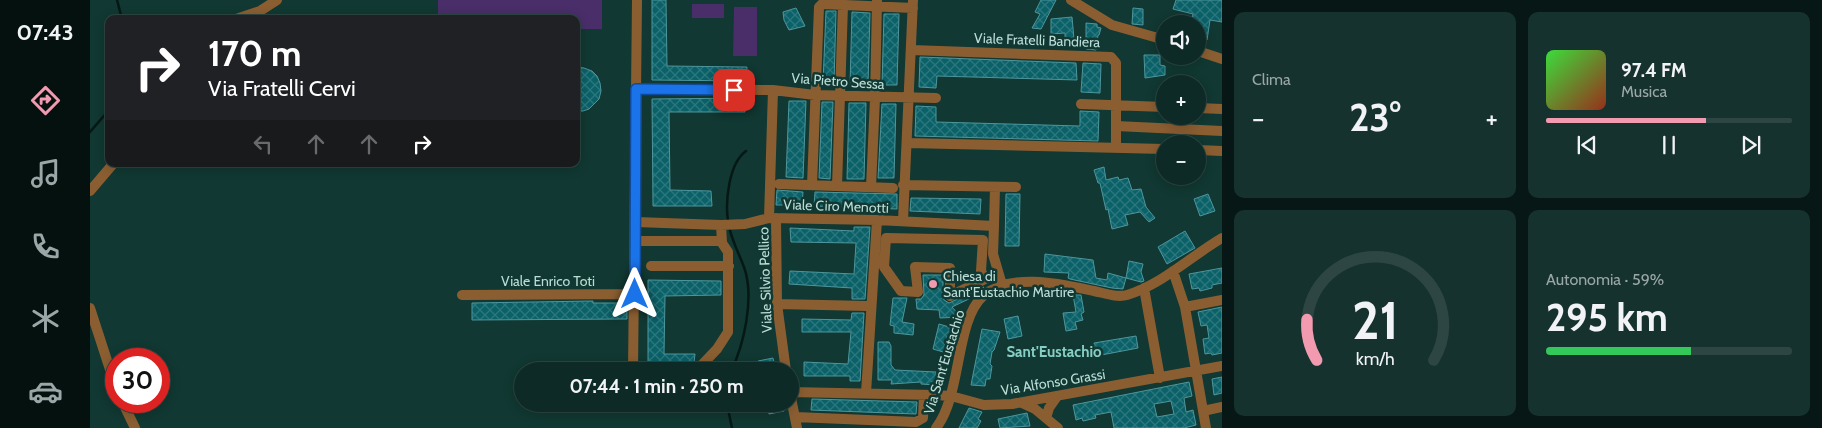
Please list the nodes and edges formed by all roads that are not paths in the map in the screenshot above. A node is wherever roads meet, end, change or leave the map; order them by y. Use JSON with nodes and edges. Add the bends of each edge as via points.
{"nodes":[{"id":1,"x":277,"y":0,"type":"edge"},
{"id":2,"x":637,"y":0,"type":"edge"},
{"id":3,"x":1071,"y":0,"type":"edge"},
{"id":4,"x":877,"y":3,"type":"edge"},
{"id":5,"x":897,"y":4,"type":"edge"},
{"id":6,"x":913,"y":4,"type":"edge"},
{"id":7,"x":843,"y":5,"type":"junction"},
{"id":8,"x":248,"y":15,"type":"edge"},
{"id":9,"x":1156,"y":37,"type":"edge"},
{"id":10,"x":911,"y":50,"type":"junction"},
{"id":11,"x":1206,"y":54,"type":"edge"},
{"id":12,"x":1222,"y":60,"type":"edge"},
{"id":13,"x":636,"y":89,"type":"junction"},
{"id":14,"x":773,"y":90,"type":"junction"},
{"id":15,"x":815,"y":96,"type":"junction"},
{"id":16,"x":841,"y":96,"type":"junction"},
{"id":17,"x":875,"y":98,"type":"junction"},
{"id":18,"x":909,"y":98,"type":"junction"},
{"id":19,"x":936,"y":98,"type":"dead end"},
{"id":20,"x":1081,"y":104,"type":"dead end"},
{"id":21,"x":1116,"y":106,"type":"junction"},
{"id":22,"x":1156,"y":107,"type":"edge"},
{"id":23,"x":1206,"y":108,"type":"edge"},
{"id":24,"x":1222,"y":109,"type":"edge"},
{"id":25,"x":1116,"y":126,"type":"junction"},
{"id":26,"x":1222,"y":130,"type":"edge"},
{"id":27,"x":907,"y":143,"type":"junction"},
{"id":28,"x":1116,"y":148,"type":"junction"},
{"id":29,"x":1156,"y":149,"type":"edge"},
{"id":30,"x":1206,"y":150,"type":"edge"},
{"id":31,"x":1222,"y":151,"type":"edge"},
{"id":32,"x":110,"y":167,"type":"edge"},
{"id":33,"x":779,"y":184,"type":"dead end"},
{"id":34,"x":812,"y":185,"type":"junction"},
{"id":35,"x":837,"y":186,"type":"junction"},
{"id":36,"x":996,"y":186,"type":"junction"},
{"id":37,"x":871,"y":187,"type":"junction"},
{"id":38,"x":898,"y":187,"type":"junction"},
{"id":39,"x":1016,"y":187,"type":"dead end"},
{"id":40,"x":90,"y":191,"type":"edge"},
{"id":41,"x":773,"y":218,"type":"junction"},
{"id":42,"x":877,"y":220,"type":"junction"},
{"id":43,"x":902,"y":221,"type":"junction"},
{"id":44,"x":636,"y":222,"type":"junction"},
{"id":45,"x":721,"y":225,"type":"junction"},
{"id":46,"x":994,"y":226,"type":"junction"},
{"id":47,"x":1222,"y":238,"type":"edge"},
{"id":48,"x":983,"y":240,"type":"joint"},
{"id":49,"x":635,"y":241,"type":"junction"},
{"id":50,"x":722,"y":241,"type":"junction"},
{"id":51,"x":651,"y":266,"type":"dead end"},
{"id":52,"x":729,"y":266,"type":"junction"},
{"id":53,"x":1173,"y":271,"type":"junction"},
{"id":54,"x":1002,"y":286,"type":"junction"},
{"id":55,"x":1144,"y":288,"type":"junction"},
{"id":56,"x":635,"y":294,"type":"junction"},
{"id":57,"x":462,"y":295,"type":"dead end"},
{"id":58,"x":1222,"y":300,"type":"edge"},
{"id":59,"x":777,"y":304,"type":"junction"},
{"id":60,"x":869,"y":307,"type":"junction"},
{"id":61,"x":1185,"y":307,"type":"junction"},
{"id":62,"x":90,"y":308,"type":"edge"},
{"id":63,"x":105,"y":354,"type":"edge"},
{"id":64,"x":633,"y":362,"type":"edge"},
{"id":65,"x":705,"y":362,"type":"edge"},
{"id":66,"x":785,"y":362,"type":"edge"},
{"id":67,"x":1222,"y":366,"type":"edge"},
{"id":68,"x":1196,"y":371,"type":"junction"},
{"id":69,"x":1160,"y":378,"type":"junction"},
{"id":70,"x":799,"y":392,"type":"edge"},
{"id":71,"x":866,"y":393,"type":"junction"},
{"id":72,"x":924,"y":395,"type":"junction"},
{"id":73,"x":950,"y":396,"type":"junction"},
{"id":74,"x":1056,"y":398,"type":"junction"},
{"id":75,"x":1022,"y":404,"type":"junction"},
{"id":76,"x":1222,"y":407,"type":"edge"},
{"id":77,"x":1203,"y":411,"type":"junction"},
{"id":78,"x":794,"y":412,"type":"edge"},
{"id":79,"x":128,"y":413,"type":"edge"},
{"id":80,"x":795,"y":417,"type":"junction"},
{"id":81,"x":1046,"y":418,"type":"junction"},
{"id":82,"x":135,"y":428,"type":"edge"},
{"id":83,"x":797,"y":428,"type":"edge"},
{"id":84,"x":936,"y":428,"type":"edge"},
{"id":85,"x":1058,"y":428,"type":"edge"},
{"id":86,"x":1206,"y":428,"type":"edge"}],
"edges":[{"from":1,"to":8,"type":"street"},
{"from":2,"to":13,"type":"street"},
{"from":3,"to":9,"type":"street","via":[[1112,25]]},
{"from":4,"to":5,"type":"street"},
{"from":4,"to":7,"type":"street"},
{"from":4,"to":17,"type":"street"},
{"from":5,"to":6,"type":"street"},
{"from":6,"to":10,"type":"street"},
{"from":7,"to":15,"type":"street","via":[[822,4],[819,7]]},
{"from":7,"to":16,"type":"street"},
{"from":10,"to":18,"type":"street"},
{"from":10,"to":21,"type":"street","name":"Viale Fratelli Bandiera","via":[[1111,57],[1116,63]]},
{"from":11,"to":12,"type":"street"},
{"from":13,"to":14,"type":"street"},
{"from":13,"to":44,"type":"street"},
{"from":14,"to":15,"type":"street","name":"Via Pietro Sessa"},
{"from":14,"to":41,"type":"street","name":"Via Pietro Sessa"},
{"from":15,"to":16,"type":"street","name":"Via Pietro Sessa"},
{"from":15,"to":34,"type":"street"},
{"from":16,"to":17,"type":"street","name":"Via Pietro Sessa"},
{"from":16,"to":35,"type":"street"},
{"from":17,"to":18,"type":"street","name":"Via Pietro Sessa"},
{"from":17,"to":37,"type":"street"},
{"from":18,"to":19,"type":"street","name":"Via Pietro Sessa"},
{"from":18,"to":27,"type":"street"},
{"from":20,"to":21,"type":"street"},
{"from":21,"to":22,"type":"street"},
{"from":21,"to":25,"type":"street","name":"Viale Fratelli Bandiera"},
{"from":23,"to":24,"type":"street"},
{"from":25,"to":26,"type":"street"},
{"from":25,"to":28,"type":"street","name":"Viale Fratelli Bandiera"},
{"from":27,"to":28,"type":"street"},
{"from":27,"to":38,"type":"street"},
{"from":28,"to":29,"type":"street"},
{"from":30,"to":31,"type":"street"},
{"from":32,"to":40,"type":"street"},
{"from":33,"to":34,"type":"street"},
{"from":34,"to":35,"type":"street"},
{"from":35,"to":37,"type":"street"},
{"from":36,"to":38,"type":"street"},
{"from":36,"to":39,"type":"street"},
{"from":36,"to":46,"type":"street"},
{"from":37,"to":38,"type":"street"},
{"from":38,"to":43,"type":"street"},
{"from":41,"to":42,"type":"street","name":"Viale Ciro Menotti"},
{"from":41,"to":45,"type":"street","name":"Viale Ciro Menotti"},
{"from":41,"to":59,"type":"street","name":"Viale Silvio Pellico"},
{"from":42,"to":43,"type":"street","name":"Viale Ciro Menotti"},
{"from":42,"to":60,"type":"street"},
{"from":43,"to":46,"type":"street","name":"Viale Ciro Menotti"},
{"from":44,"to":45,"type":"street","name":"Viale Ciro Menotti"},
{"from":44,"to":49,"type":"street"},
{"from":45,"to":50,"type":"street"},
{"from":46,"to":54,"type":"street","via":[[993,254]]},
{"from":47,"to":53,"type":"street","name":"Via Sant'Eustachio"},
{"from":48,"to":48,"type":"street","via":[[886,238],[884,267],[901,291],[918,292],[915,267],[950,268],[950,296],[985,280],[982,271]]},
{"from":49,"to":50,"type":"street"},
{"from":49,"to":56,"type":"street"},
{"from":50,"to":52,"type":"street","via":[[728,252]]},
{"from":51,"to":52,"type":"street"},
{"from":52,"to":65,"type":"street","via":[[728,332]]},
{"from":53,"to":55,"type":"street","name":"Via Sant'Eustachio"},
{"from":53,"to":61,"type":"street"},
{"from":54,"to":55,"type":"street","name":"Via Sant'Eustachio","via":[[1015,282],[1062,284],[1120,295]]},
{"from":54,"to":73,"type":"street","name":"Via Sant'Eustachio","via":[[983,297],[972,312]]},
{"from":55,"to":69,"type":"street"},
{"from":56,"to":57,"type":"street","name":"Viale Enrico Toti"},
{"from":56,"to":64,"type":"street"},
{"from":58,"to":61,"type":"street"},
{"from":59,"to":60,"type":"street"},
{"from":59,"to":66,"type":"street","name":"Viale Silvio Pellico"},
{"from":60,"to":71,"type":"street"},
{"from":61,"to":68,"type":"street"},
{"from":62,"to":63,"type":"street"},
{"from":67,"to":68,"type":"street","name":"Via Alfonso Grassi"},
{"from":68,"to":69,"type":"street","name":"Via Alfonso Grassi"},
{"from":68,"to":77,"type":"street"},
{"from":69,"to":74,"type":"street","name":"Via Alfonso Grassi"},
{"from":70,"to":71,"type":"street","name":"Via Alfonso Grassi"},
{"from":71,"to":72,"type":"street","name":"Via Alfonso Grassi"},
{"from":72,"to":73,"type":"street","name":"Via Alfonso Grassi"},
{"from":72,"to":80,"type":"street","via":[[923,418],[916,422]]},
{"from":73,"to":75,"type":"street","name":"Via Alfonso Grassi","via":[[984,405]]},
{"from":73,"to":84,"type":"street","name":"Via Sant'Eustachio"},
{"from":74,"to":75,"type":"street","name":"Via Alfonso Grassi"},
{"from":74,"to":81,"type":"street"},
{"from":75,"to":81,"type":"street"},
{"from":76,"to":77,"type":"street"},
{"from":77,"to":86,"type":"street"},
{"from":78,"to":80,"type":"street"},
{"from":79,"to":82,"type":"street"},
{"from":80,"to":83,"type":"street"},
{"from":81,"to":85,"type":"street"}]}
